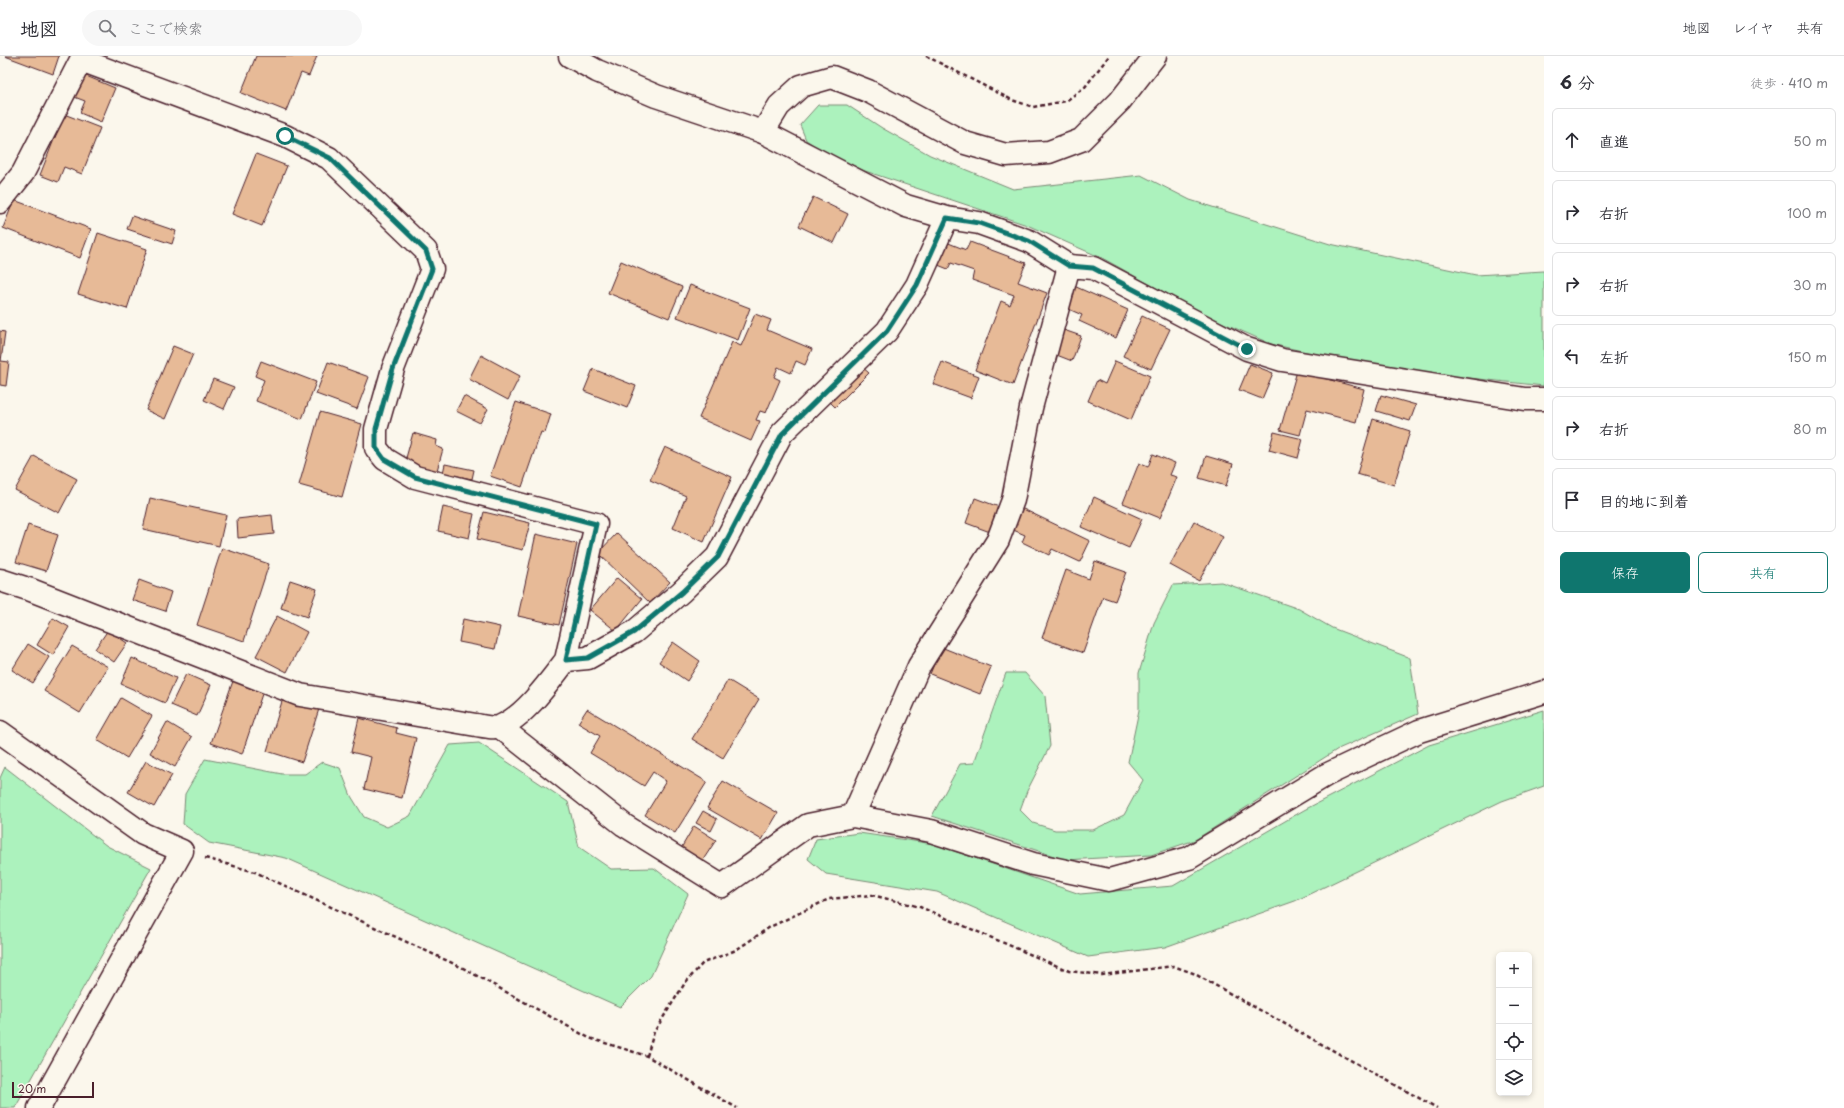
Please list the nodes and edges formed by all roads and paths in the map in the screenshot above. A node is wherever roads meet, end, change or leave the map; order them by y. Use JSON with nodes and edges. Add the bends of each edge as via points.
{"nodes":[{"id":1,"x":570,"y":56,"type":"edge"},
{"id":2,"x":926,"y":56,"type":"edge"},
{"id":3,"x":1109,"y":56,"type":"edge"},
{"id":4,"x":1156,"y":56,"type":"edge"},
{"id":5,"x":82,"y":58,"type":"edge"},
{"id":6,"x":763,"y":132,"type":"junction"},
{"id":7,"x":0,"y":202,"type":"edge"},
{"id":8,"x":947,"y":218,"type":"junction"},
{"id":9,"x":1069,"y":266,"type":"junction"},
{"id":10,"x":1544,"y":399,"type":"edge"},
{"id":11,"x":0,"y":580,"type":"edge"},
{"id":12,"x":566,"y":660,"type":"junction"},
{"id":13,"x":1544,"y":692,"type":"edge"},
{"id":14,"x":500,"y":727,"type":"junction"},
{"id":15,"x":0,"y":732,"type":"edge"},
{"id":16,"x":853,"y":816,"type":"junction"},
{"id":17,"x":182,"y":851,"type":"junction"},
{"id":18,"x":647,"y":1056,"type":"junction"},
{"id":19,"x":39,"y":1108,"type":"edge"},
{"id":20,"x":737,"y":1108,"type":"edge"},
{"id":21,"x":1437,"y":1108,"type":"edge"}],
"edges":[{"from":1,"to":6,"type":"street","via":[[597,71],[656,96]]},
{"from":2,"to":3,"type":"path","via":[[1012,100],[1033,107],[1066,101],[1085,86]]},
{"from":4,"to":6,"type":"street","via":[[1120,101],[1081,140],[1049,152],[1006,155],[965,143],[868,91],[832,77],[801,86],[779,106]]},
{"from":5,"to":7,"type":"street","via":[[23,173]]},
{"from":5,"to":12,"type":"street","via":[[285,136],[330,158],[426,251],[432,269],[393,369],[376,429],[376,448],[384,459],[415,477],[596,524]]},
{"from":6,"to":8,"type":"street","via":[[906,206]]},
{"from":8,"to":9,"type":"street","via":[[979,223],[1029,241]]},
{"from":8,"to":12,"type":"street","via":[[917,285],[887,331],[782,434],[718,557],[682,592],[634,632],[588,658]]},
{"from":9,"to":10,"type":"street","via":[[1093,268],[1247,349],[1282,360],[1524,399]]},
{"from":9,"to":16,"type":"street","via":[[1031,408],[1013,500],[998,540],[920,666]]},
{"from":11,"to":14,"type":"street","via":[[300,695]]},
{"from":12,"to":14,"type":"street","via":[[550,682],[519,714]]},
{"from":13,"to":16,"type":"street","via":[[1419,731],[1326,775],[1189,858],[1108,880],[1033,864],[931,831]]},
{"from":14,"to":16,"type":"street","via":[[624,825],[722,886],[808,825]]},
{"from":15,"to":17,"type":"street","via":[[143,834]]},
{"from":17,"to":18,"type":"path","via":[[255,872],[463,968],[589,1038]]},
{"from":17,"to":19,"type":"street"},
{"from":18,"to":20,"type":"path"},
{"from":18,"to":21,"type":"path","via":[[654,1032],[685,983],[703,963],[736,950],[770,927],[829,899],[872,895],[920,907],[1069,971],[1102,975],[1173,966],[1193,973]]}]}
